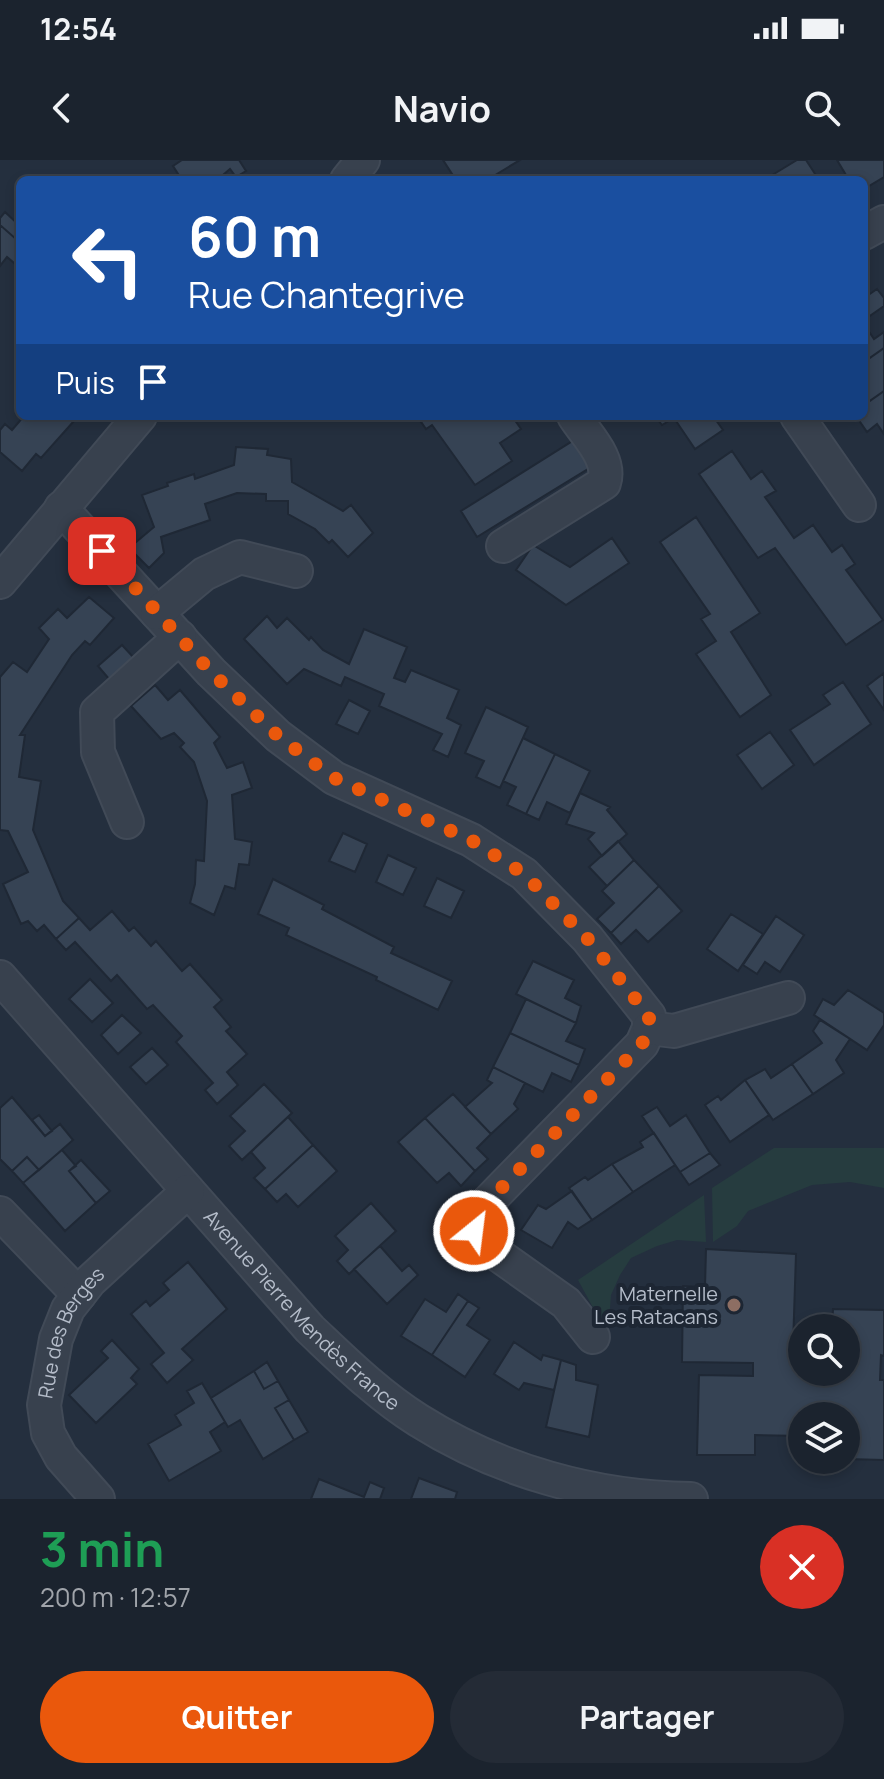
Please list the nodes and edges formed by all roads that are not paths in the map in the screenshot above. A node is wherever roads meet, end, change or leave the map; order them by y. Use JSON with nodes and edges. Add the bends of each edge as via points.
{"nodes":[{"id":1,"x":137,"y":420,"type":"edge"},
{"id":2,"x":577,"y":420,"type":"edge"},
{"id":3,"x":800,"y":420,"type":"edge"},
{"id":4,"x":859,"y":505,"type":"dead end"},
{"id":5,"x":61,"y":508,"type":"junction"},
{"id":6,"x":503,"y":546,"type":"dead end"},
{"id":7,"x":296,"y":571,"type":"dead end"},
{"id":8,"x":0,"y":582,"type":"edge"},
{"id":9,"x":157,"y":613,"type":"junction"},
{"id":10,"x":180,"y":637,"type":"junction"},
{"id":11,"x":127,"y":822,"type":"dead end"},
{"id":12,"x":0,"y":977,"type":"edge"},
{"id":13,"x":788,"y":998,"type":"dead end"},
{"id":14,"x":649,"y":1028,"type":"junction"},
{"id":15,"x":188,"y":1191,"type":"junction"},
{"id":16,"x":0,"y":1213,"type":"edge"},
{"id":17,"x":79,"y":1295,"type":"junction"},
{"id":18,"x":593,"y":1337,"type":"dead end"},
{"id":19,"x":596,"y":1495,"type":"edge"},
{"id":20,"x":98,"y":1499,"type":"edge"},
{"id":21,"x":691,"y":1499,"type":"edge"}],
"edges":[{"from":1,"to":5,"type":"street"},
{"from":2,"to":6,"type":"street","via":[[602,457],[608,472],[604,483]]},
{"from":3,"to":4,"type":"street"},
{"from":5,"to":8,"type":"street"},
{"from":5,"to":9,"type":"street"},
{"from":7,"to":9,"type":"street","via":[[240,557],[204,574]]},
{"from":9,"to":10,"type":"street"},
{"from":10,"to":11,"type":"street","via":[[97,712],[98,752]]},
{"from":10,"to":14,"type":"street","via":[[278,736],[334,778],[471,840],[524,874],[587,938],[649,1016]]},
{"from":12,"to":15,"type":"street","name":"Avenue Pierre Mendès France"},
{"from":13,"to":14,"type":"street","via":[[674,1031]]},
{"from":14,"to":18,"type":"street","via":[[642,1044],[475,1219],[480,1242],[566,1303]]},
{"from":15,"to":17,"type":"street","name":"Rue des Berges"},
{"from":15,"to":19,"type":"street","name":"Avenue Pierre Mendès France","via":[[310,1329],[362,1379],[416,1419],[476,1452]]},
{"from":16,"to":17,"type":"street"},
{"from":17,"to":20,"type":"street","name":"Rue des Berges","via":[[56,1339],[44,1405],[48,1433],[61,1457]]},
{"from":19,"to":21,"type":"street","name":"Avenue Pierre Mendès France"}]}
